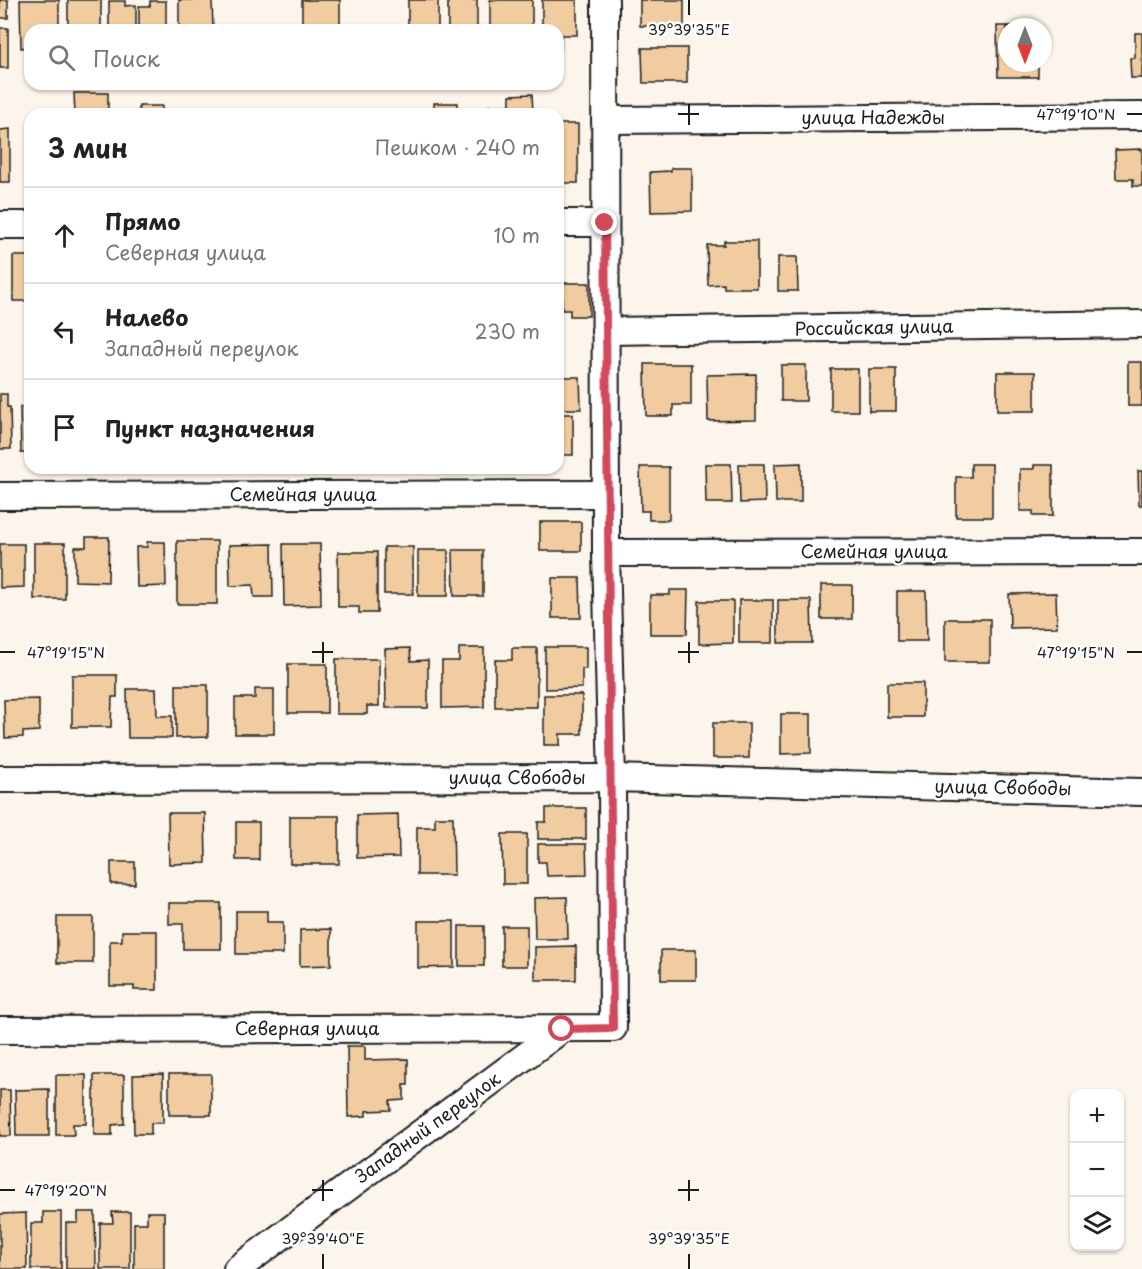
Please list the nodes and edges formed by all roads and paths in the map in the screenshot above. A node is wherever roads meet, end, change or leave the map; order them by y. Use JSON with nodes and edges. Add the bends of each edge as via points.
{"nodes":[{"id":1,"x":605,"y":0,"type":"edge"},
{"id":2,"x":1142,"y":116,"type":"edge"},
{"id":3,"x":605,"y":120,"type":"junction"},
{"id":4,"x":564,"y":223,"type":"edge"},
{"id":5,"x":605,"y":223,"type":"junction"},
{"id":6,"x":0,"y":225,"type":"edge"},
{"id":7,"x":24,"y":225,"type":"edge"},
{"id":8,"x":1142,"y":324,"type":"edge"},
{"id":9,"x":605,"y":331,"type":"junction"},
{"id":10,"x":606,"y":494,"type":"junction"},
{"id":11,"x":0,"y":496,"type":"edge"},
{"id":12,"x":1142,"y":552,"type":"edge"},
{"id":13,"x":606,"y":553,"type":"junction"},
{"id":14,"x":612,"y":778,"type":"junction"},
{"id":15,"x":0,"y":779,"type":"edge"},
{"id":16,"x":1142,"y":792,"type":"edge"},
{"id":17,"x":562,"y":1029,"type":"junction"},
{"id":18,"x":0,"y":1030,"type":"edge"},
{"id":19,"x":237,"y":1269,"type":"edge"}],
"edges":[{"from":1,"to":3,"type":"street"},
{"from":2,"to":3,"type":"street","name":"улица Надежды"},
{"from":3,"to":5,"type":"street"},
{"from":4,"to":5,"type":"street"},
{"from":5,"to":9,"type":"street"},
{"from":6,"to":7,"type":"street"},
{"from":8,"to":9,"type":"street","name":"Российская улица"},
{"from":9,"to":10,"type":"street"},
{"from":10,"to":11,"type":"street","name":"Семейная улица"},
{"from":10,"to":13,"type":"street"},
{"from":12,"to":13,"type":"street","name":"Семейная улица"},
{"from":13,"to":14,"type":"street"},
{"from":14,"to":15,"type":"street","name":"улица Свободы"},
{"from":14,"to":16,"type":"street","name":"улица Свободы"},
{"from":14,"to":17,"type":"street","name":"Северная улица","via":[[613,1028]]},
{"from":17,"to":18,"type":"street","name":"Северная улица"},
{"from":17,"to":19,"type":"street","name":"Западный переулок"}]}
